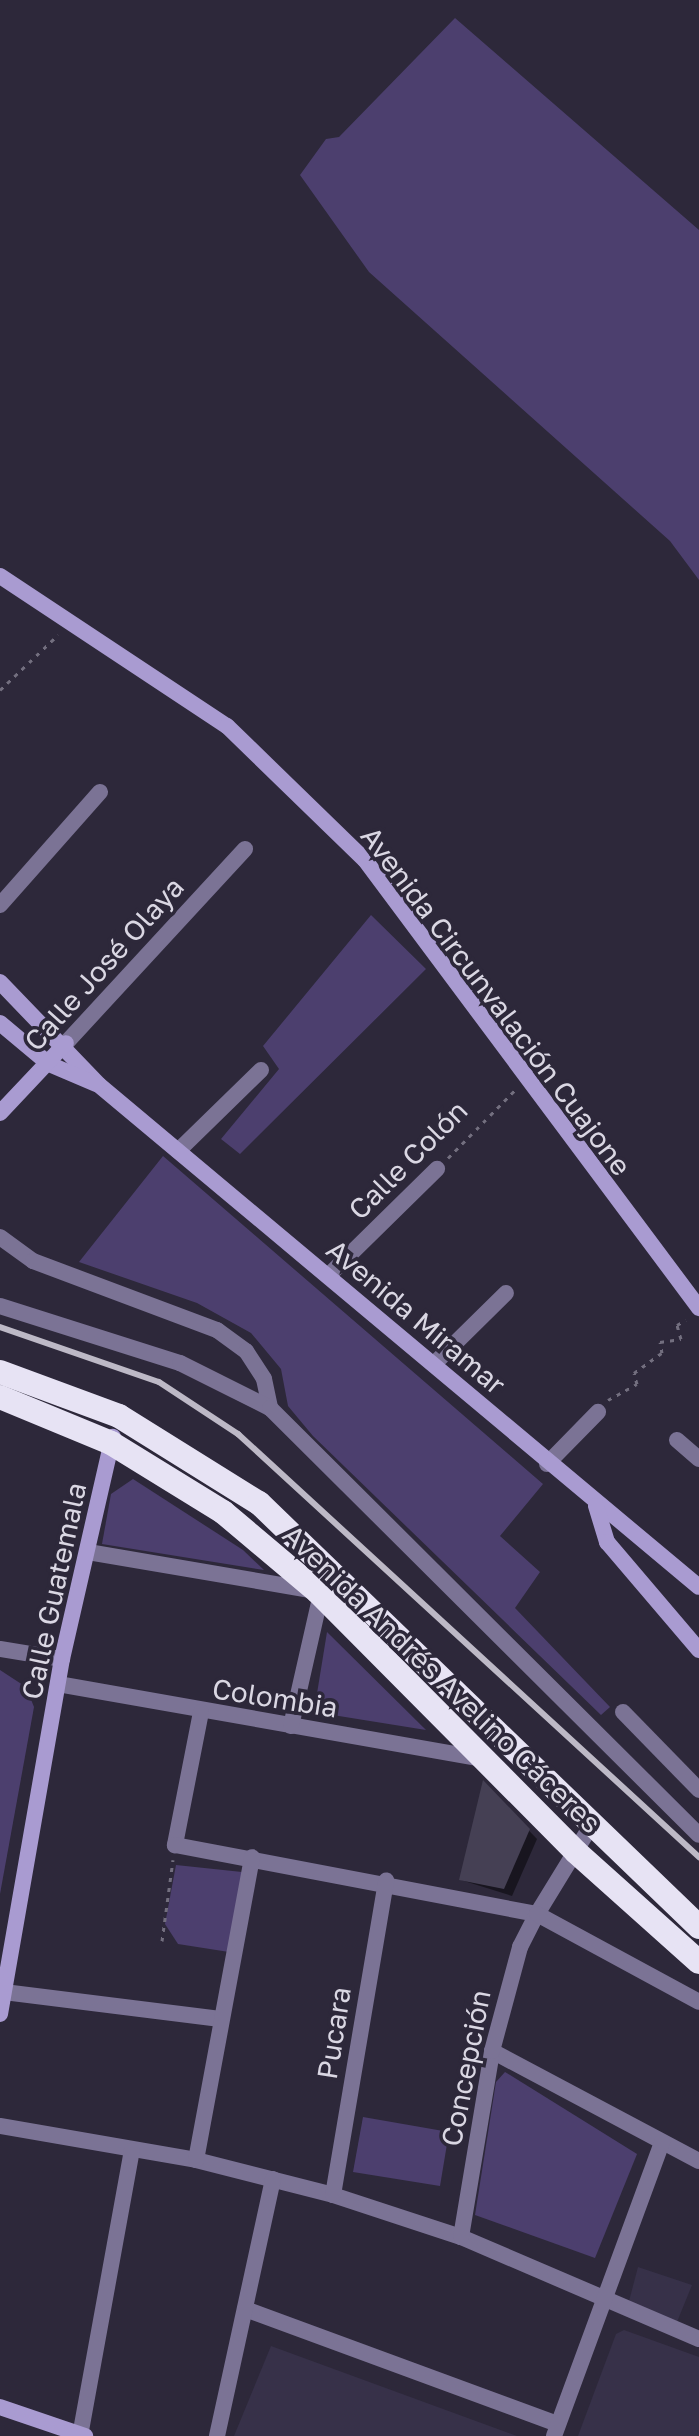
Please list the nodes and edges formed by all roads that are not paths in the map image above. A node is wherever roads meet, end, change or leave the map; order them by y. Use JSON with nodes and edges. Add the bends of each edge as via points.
{"nodes":[{"id":1,"x":0,"y":576,"type":"edge"},
{"id":2,"x":100,"y":792,"type":"dead end"},
{"id":3,"x":245,"y":849,"type":"dead end"},
{"id":4,"x":0,"y":905,"type":"edge"},
{"id":5,"x":0,"y":982,"type":"edge"},
{"id":6,"x":0,"y":1023,"type":"edge"},
{"id":7,"x":66,"y":1043,"type":"junction"},
{"id":8,"x":49,"y":1064,"type":"junction"},
{"id":9,"x":261,"y":1070,"type":"dead end"},
{"id":10,"x":99,"y":1085,"type":"junction"},
{"id":11,"x":0,"y":1113,"type":"edge"},
{"id":12,"x":178,"y":1151,"type":"junction"},
{"id":13,"x":437,"y":1169,"type":"road end"},
{"id":14,"x":0,"y":1237,"type":"edge"},
{"id":15,"x":328,"y":1276,"type":"junction"},
{"id":16,"x":506,"y":1293,"type":"dead end"},
{"id":17,"x":0,"y":1306,"type":"edge"},
{"id":18,"x":699,"y":1308,"type":"edge"},
{"id":19,"x":434,"y":1364,"type":"junction"},
{"id":20,"x":0,"y":1372,"type":"edge"},
{"id":21,"x":0,"y":1397,"type":"edge"},
{"id":22,"x":270,"y":1408,"type":"junction"},
{"id":23,"x":598,"y":1412,"type":"road end"},
{"id":24,"x":119,"y":1416,"type":"junction"},
{"id":25,"x":677,"y":1440,"type":"dead end"},
{"id":26,"x":111,"y":1443,"type":"junction"},
{"id":27,"x":699,"y":1459,"type":"edge"},
{"id":28,"x":547,"y":1464,"type":"junction"},
{"id":29,"x":595,"y":1504,"type":"junction"},
{"id":30,"x":88,"y":1552,"type":"junction"},
{"id":31,"x":699,"y":1587,"type":"edge"},
{"id":32,"x":319,"y":1593,"type":"junction"},
{"id":33,"x":0,"y":1649,"type":"edge"},
{"id":34,"x":699,"y":1650,"type":"edge"},
{"id":35,"x":62,"y":1659,"type":"junction"},
{"id":36,"x":58,"y":1684,"type":"junction"},
{"id":37,"x":201,"y":1712,"type":"junction"},
{"id":38,"x":623,"y":1712,"type":"dead end"},
{"id":39,"x":291,"y":1726,"type":"junction"},
{"id":40,"x":485,"y":1760,"type":"junction"},
{"id":41,"x":699,"y":1790,"type":"edge"},
{"id":42,"x":591,"y":1826,"type":"junction"},
{"id":43,"x":699,"y":1835,"type":"edge"},
{"id":44,"x":576,"y":1852,"type":"junction"},
{"id":45,"x":252,"y":1857,"type":"junction"},
{"id":46,"x":386,"y":1880,"type":"junction"},
{"id":47,"x":537,"y":1914,"type":"junction"},
{"id":48,"x":699,"y":1927,"type":"edge"},
{"id":49,"x":699,"y":1962,"type":"edge"},
{"id":50,"x":4,"y":1992,"type":"junction"},
{"id":51,"x":699,"y":2002,"type":"edge"},
{"id":52,"x":0,"y":2014,"type":"edge"},
{"id":53,"x":220,"y":2019,"type":"junction"},
{"id":54,"x":492,"y":2051,"type":"junction"},
{"id":55,"x":0,"y":2126,"type":"edge"},
{"id":56,"x":662,"y":2142,"type":"junction"},
{"id":57,"x":132,"y":2151,"type":"junction"},
{"id":58,"x":196,"y":2160,"type":"junction"},
{"id":59,"x":699,"y":2161,"type":"edge"},
{"id":60,"x":273,"y":2179,"type":"junction"},
{"id":61,"x":333,"y":2195,"type":"junction"},
{"id":62,"x":461,"y":2237,"type":"junction"},
{"id":63,"x":605,"y":2302,"type":"junction"},
{"id":64,"x":245,"y":2309,"type":"junction"},
{"id":65,"x":699,"y":2339,"type":"edge"},
{"id":66,"x":0,"y":2407,"type":"edge"},
{"id":67,"x":556,"y":2430,"type":"edge"},
{"id":68,"x":82,"y":2435,"type":"edge"},
{"id":69,"x":217,"y":2436,"type":"edge"}],
"edges":[{"from":1,"to":18,"type":"main road","name":"Avenida Circunvalación Cuajone","via":[[227,726],[365,860]]},
{"from":2,"to":4,"type":"street"},
{"from":3,"to":7,"type":"street","name":"Calle José Olaya"},
{"from":5,"to":7,"type":"main road","name":"Avenida Miramar"},
{"from":6,"to":8,"type":"main road","name":"Avenida Miramar"},
{"from":7,"to":8,"type":"main road","name":"Calle José Olaya"},
{"from":7,"to":10,"type":"main road","name":"Avenida Miramar"},
{"from":8,"to":10,"type":"main road","name":"Avenida Miramar"},
{"from":8,"to":11,"type":"main road","name":"Calle José Olaya"},
{"from":9,"to":12,"type":"street"},
{"from":10,"to":12,"type":"main road","name":"Avenida Miramar"},
{"from":12,"to":15,"type":"main road","name":"Avenida Miramar"},
{"from":13,"to":15,"type":"street","name":"Calle Colón"},
{"from":14,"to":22,"type":"street","via":[[33,1261],[217,1330],[246,1351],[264,1379]]},
{"from":15,"to":19,"type":"main road","name":"Avenida Miramar"},
{"from":16,"to":19,"type":"street"},
{"from":17,"to":22,"type":"street","via":[[180,1363]]},
{"from":19,"to":28,"type":"main road","name":"Avenida Miramar"},
{"from":20,"to":24,"type":"highway","name":"Avenida Andrés Avelino Cáceres"},
{"from":21,"to":26,"type":"highway","name":"Avenida Andrés Avelino Cáceres"},
{"from":22,"to":43,"type":"street"},
{"from":23,"to":28,"type":"street"},
{"from":24,"to":26,"type":"main road","name":"Calle Guatemala"},
{"from":24,"to":42,"type":"highway","name":"Avenida Andrés Avelino Cáceres","via":[[259,1503]]},
{"from":25,"to":27,"type":"street"},
{"from":26,"to":30,"type":"main road","name":"Calle Guatemala"},
{"from":26,"to":32,"type":"highway","name":"Avenida Andrés Avelino Cáceres","via":[[223,1512]]},
{"from":28,"to":29,"type":"main road","name":"Avenida Miramar"},
{"from":29,"to":31,"type":"main road","name":"Avenida Miramar"},
{"from":29,"to":34,"type":"main road","via":[[607,1542]]},
{"from":30,"to":32,"type":"street"},
{"from":30,"to":35,"type":"main road","name":"Calle Guatemala"},
{"from":32,"to":39,"type":"street"},
{"from":32,"to":40,"type":"highway","name":"Avenida Andrés Avelino Cáceres"},
{"from":33,"to":35,"type":"street"},
{"from":35,"to":36,"type":"main road","name":"Calle Guatemala"},
{"from":36,"to":37,"type":"street","name":"Colombia"},
{"from":36,"to":50,"type":"main road","name":"Calle Guatemala"},
{"from":37,"to":39,"type":"street","name":"Colombia"},
{"from":37,"to":45,"type":"street","via":[[175,1845]]},
{"from":38,"to":41,"type":"street"},
{"from":39,"to":40,"type":"street","name":"Colombia"},
{"from":40,"to":44,"type":"highway","name":"Avenida Andrés Avelino Cáceres"},
{"from":42,"to":44,"type":"street","name":"Concepción"},
{"from":42,"to":48,"type":"highway","name":"Avenida Andrés Avelino Cáceres"},
{"from":44,"to":47,"type":"street","name":"Concepción"},
{"from":44,"to":49,"type":"highway","name":"Avenida Andrés Avelino Cáceres"},
{"from":45,"to":46,"type":"street"},
{"from":45,"to":53,"type":"street"},
{"from":46,"to":47,"type":"street"},
{"from":46,"to":61,"type":"street","name":"Pucara"},
{"from":47,"to":51,"type":"street"},
{"from":47,"to":54,"type":"street","name":"Concepción","via":[[520,1947]]},
{"from":50,"to":52,"type":"main road","name":"Calle Guatemala"},
{"from":50,"to":53,"type":"street"},
{"from":53,"to":58,"type":"street"},
{"from":54,"to":56,"type":"street"},
{"from":54,"to":62,"type":"street","name":"Concepción"},
{"from":55,"to":57,"type":"street"},
{"from":56,"to":59,"type":"street"},
{"from":56,"to":63,"type":"street"},
{"from":57,"to":58,"type":"street"},
{"from":57,"to":68,"type":"street"},
{"from":58,"to":60,"type":"street"},
{"from":60,"to":61,"type":"street"},
{"from":60,"to":64,"type":"street"},
{"from":61,"to":62,"type":"street"},
{"from":62,"to":63,"type":"street"},
{"from":63,"to":65,"type":"street"},
{"from":63,"to":67,"type":"street"},
{"from":64,"to":67,"type":"street"},
{"from":64,"to":69,"type":"street"},
{"from":66,"to":68,"type":"main road"}]}
